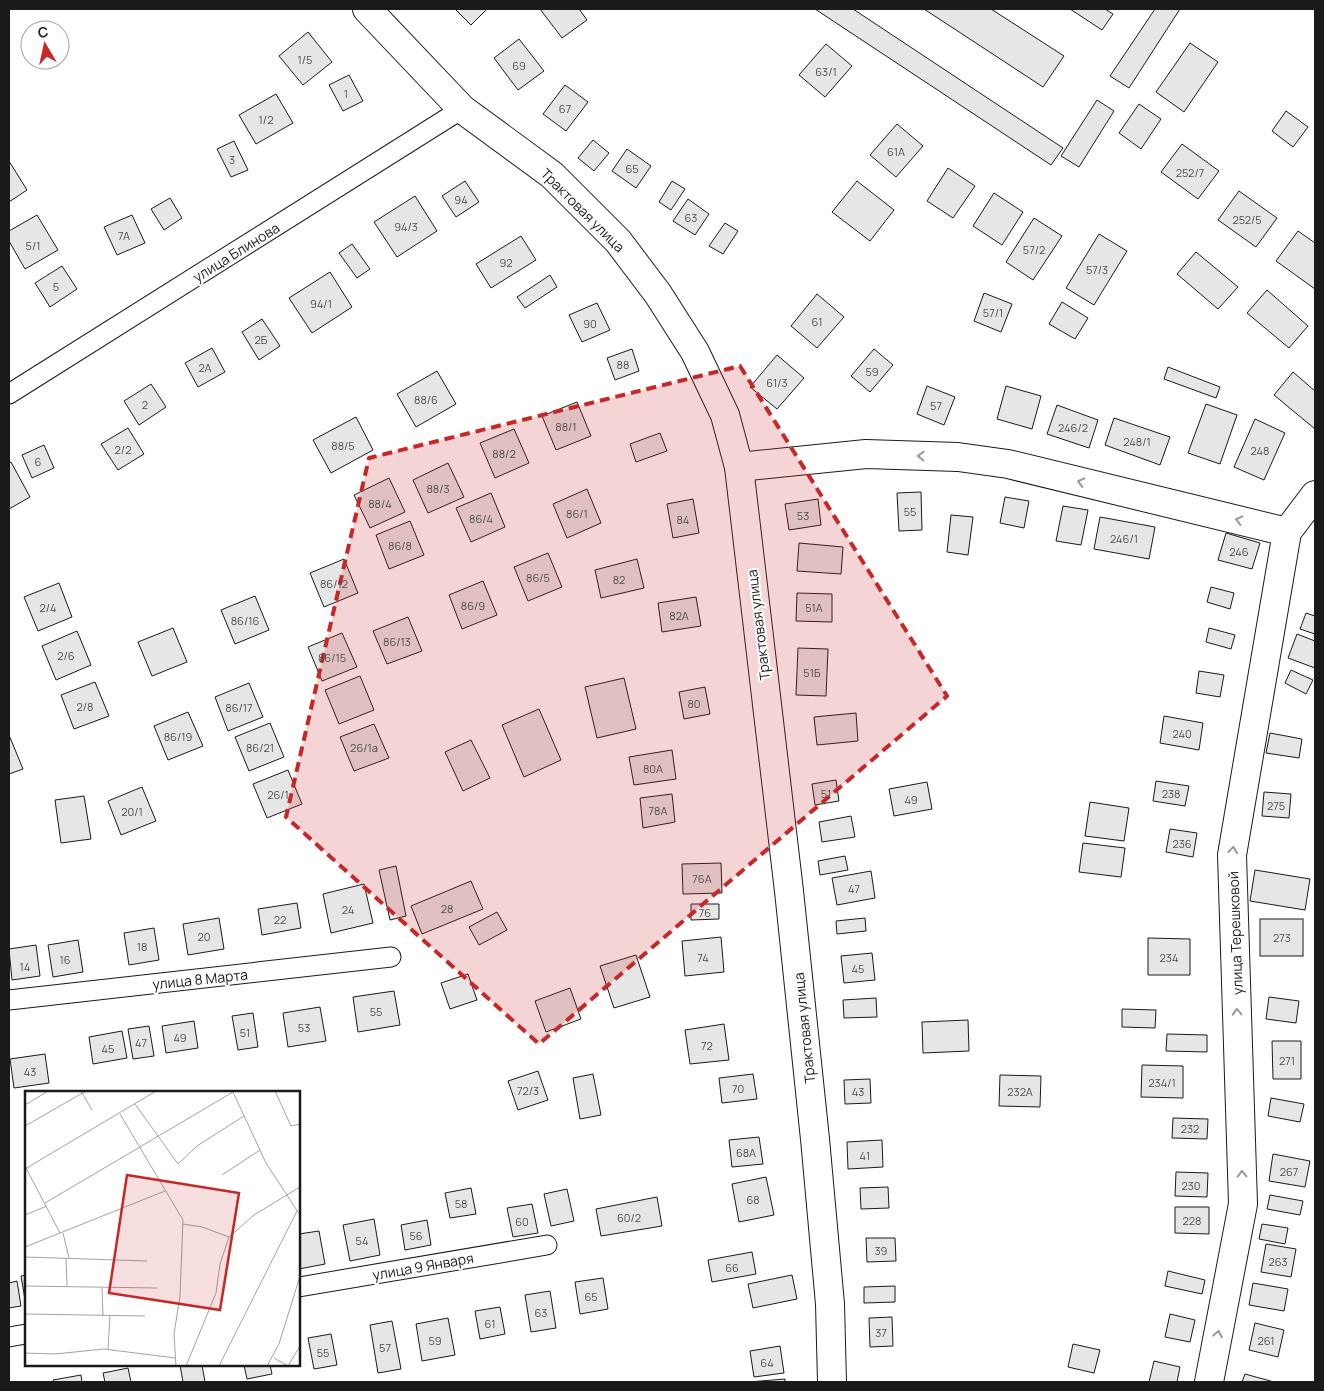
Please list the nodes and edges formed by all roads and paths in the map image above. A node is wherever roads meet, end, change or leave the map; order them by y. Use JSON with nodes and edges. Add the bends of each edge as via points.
{"nodes":[{"id":1,"x":367,"y":9,"type":"edge"},
{"id":2,"x":462,"y":109,"type":"junction"},
{"id":3,"x":9,"y":394,"type":"edge"},
{"id":4,"x":739,"y":467,"type":"junction"},
{"id":5,"x":1315,"y":495,"type":"edge"},
{"id":6,"x":1286,"y":532,"type":"junction"},
{"id":7,"x":391,"y":957,"type":"dead end"},
{"id":8,"x":9,"y":1000,"type":"edge"},
{"id":9,"x":547,"y":1245,"type":"dead end"},
{"id":10,"x":300,"y":1287,"type":"edge"},
{"id":11,"x":25,"y":1334,"type":"edge"},
{"id":12,"x":9,"y":1337,"type":"edge"},
{"id":13,"x":832,"y":1382,"type":"edge"},
{"id":14,"x":1209,"y":1382,"type":"edge"}],
"edges":[{"from":1,"to":2,"type":"street","name":"Трактовая улица"},
{"from":2,"to":3,"type":"street","name":"улица Блинова"},
{"from":2,"to":4,"type":"street","name":"Трактовая улица","via":[[552,175],[618,241],[658,294],[695,352],[725,415]]},
{"from":6,"to":4,"type":"street","one_way":true,"via":[[1008,464],[958,458],[866,454]]},
{"from":4,"to":13,"type":"street","name":"Трактовая улица","via":[[815,1139],[830,1304]]},
{"from":5,"to":6,"type":"street","name":"улица Терешковой"},
{"from":14,"to":6,"type":"street","name":"улица Терешковой","one_way":true,"via":[[1243,1204],[1232,855]]},
{"from":7,"to":8,"type":"street","name":"улица 8 Марта"},
{"from":9,"to":10,"type":"street","name":"улица 9 Января"},
{"from":11,"to":12,"type":"street"}]}
